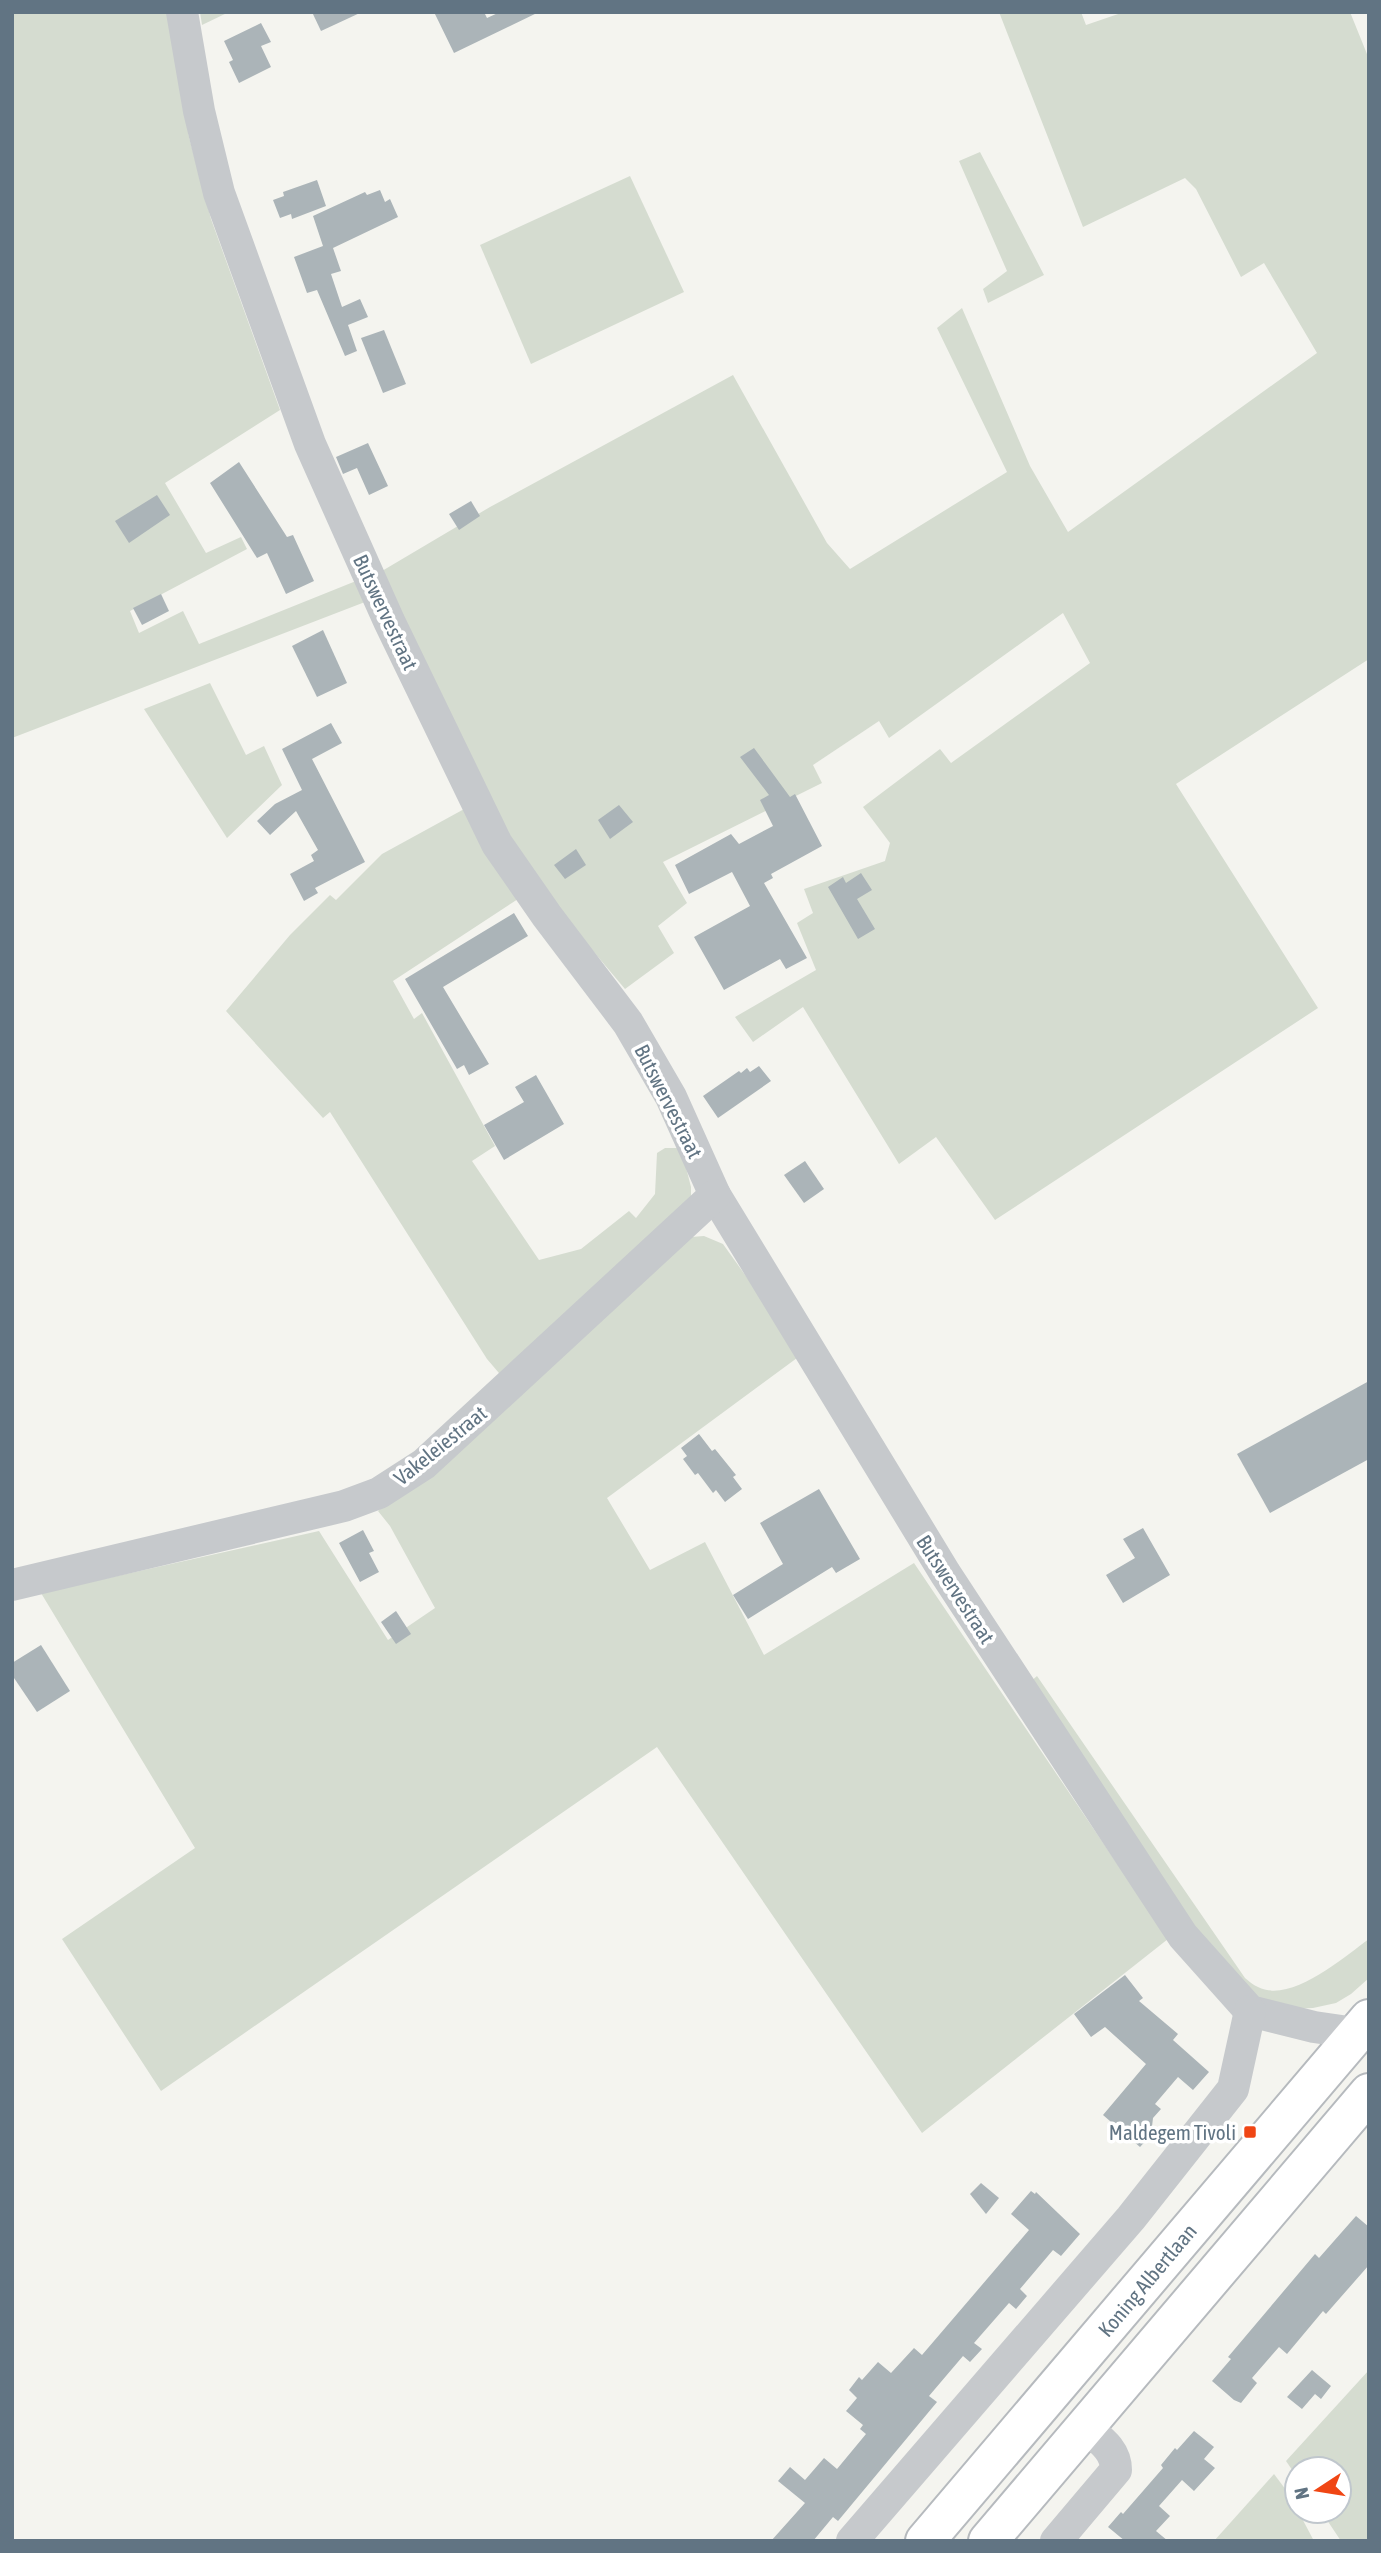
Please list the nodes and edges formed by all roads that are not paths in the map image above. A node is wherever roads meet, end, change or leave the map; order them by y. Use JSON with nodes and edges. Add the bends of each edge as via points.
{"nodes":[{"id":1,"x":182,"y":12,"type":"edge"},
{"id":2,"x":715,"y":1195,"type":"junction"},
{"id":3,"x":12,"y":1585,"type":"edge"},
{"id":4,"x":1250,"y":2011,"type":"junction"},
{"id":5,"x":1365,"y":2029,"type":"edge"},
{"id":6,"x":1369,"y":2093,"type":"edge"},
{"id":7,"x":1084,"y":2427,"type":"junction"},
{"id":8,"x":852,"y":2541,"type":"edge"},
{"id":9,"x":925,"y":2541,"type":"edge"},
{"id":10,"x":988,"y":2541,"type":"edge"},
{"id":11,"x":1056,"y":2541,"type":"edge"}],
"edges":[{"from":1,"to":2,"type":"street","name":"Butswervestraat","via":[[219,193],[310,444],[497,844],[628,1023],[671,1097]]},
{"from":2,"to":3,"type":"street","name":"Vakeleiestraat","via":[[424,1464],[379,1493],[344,1506]]},
{"from":2,"to":4,"type":"street","name":"Butswervestraat","via":[[952,1584],[1184,1936]]},
{"from":4,"to":5,"type":"street","via":[[1314,2027]]},
{"from":4,"to":8,"type":"street","via":[[1233,2090],[1131,2218]]},
{"from":5,"to":9,"type":"main road","name":"Koning Albertlaan"},
{"from":6,"to":7,"type":"main road"},
{"from":7,"to":10,"type":"main road"},
{"from":7,"to":11,"type":"street","via":[[1110,2448],[1116,2470]]}]}
